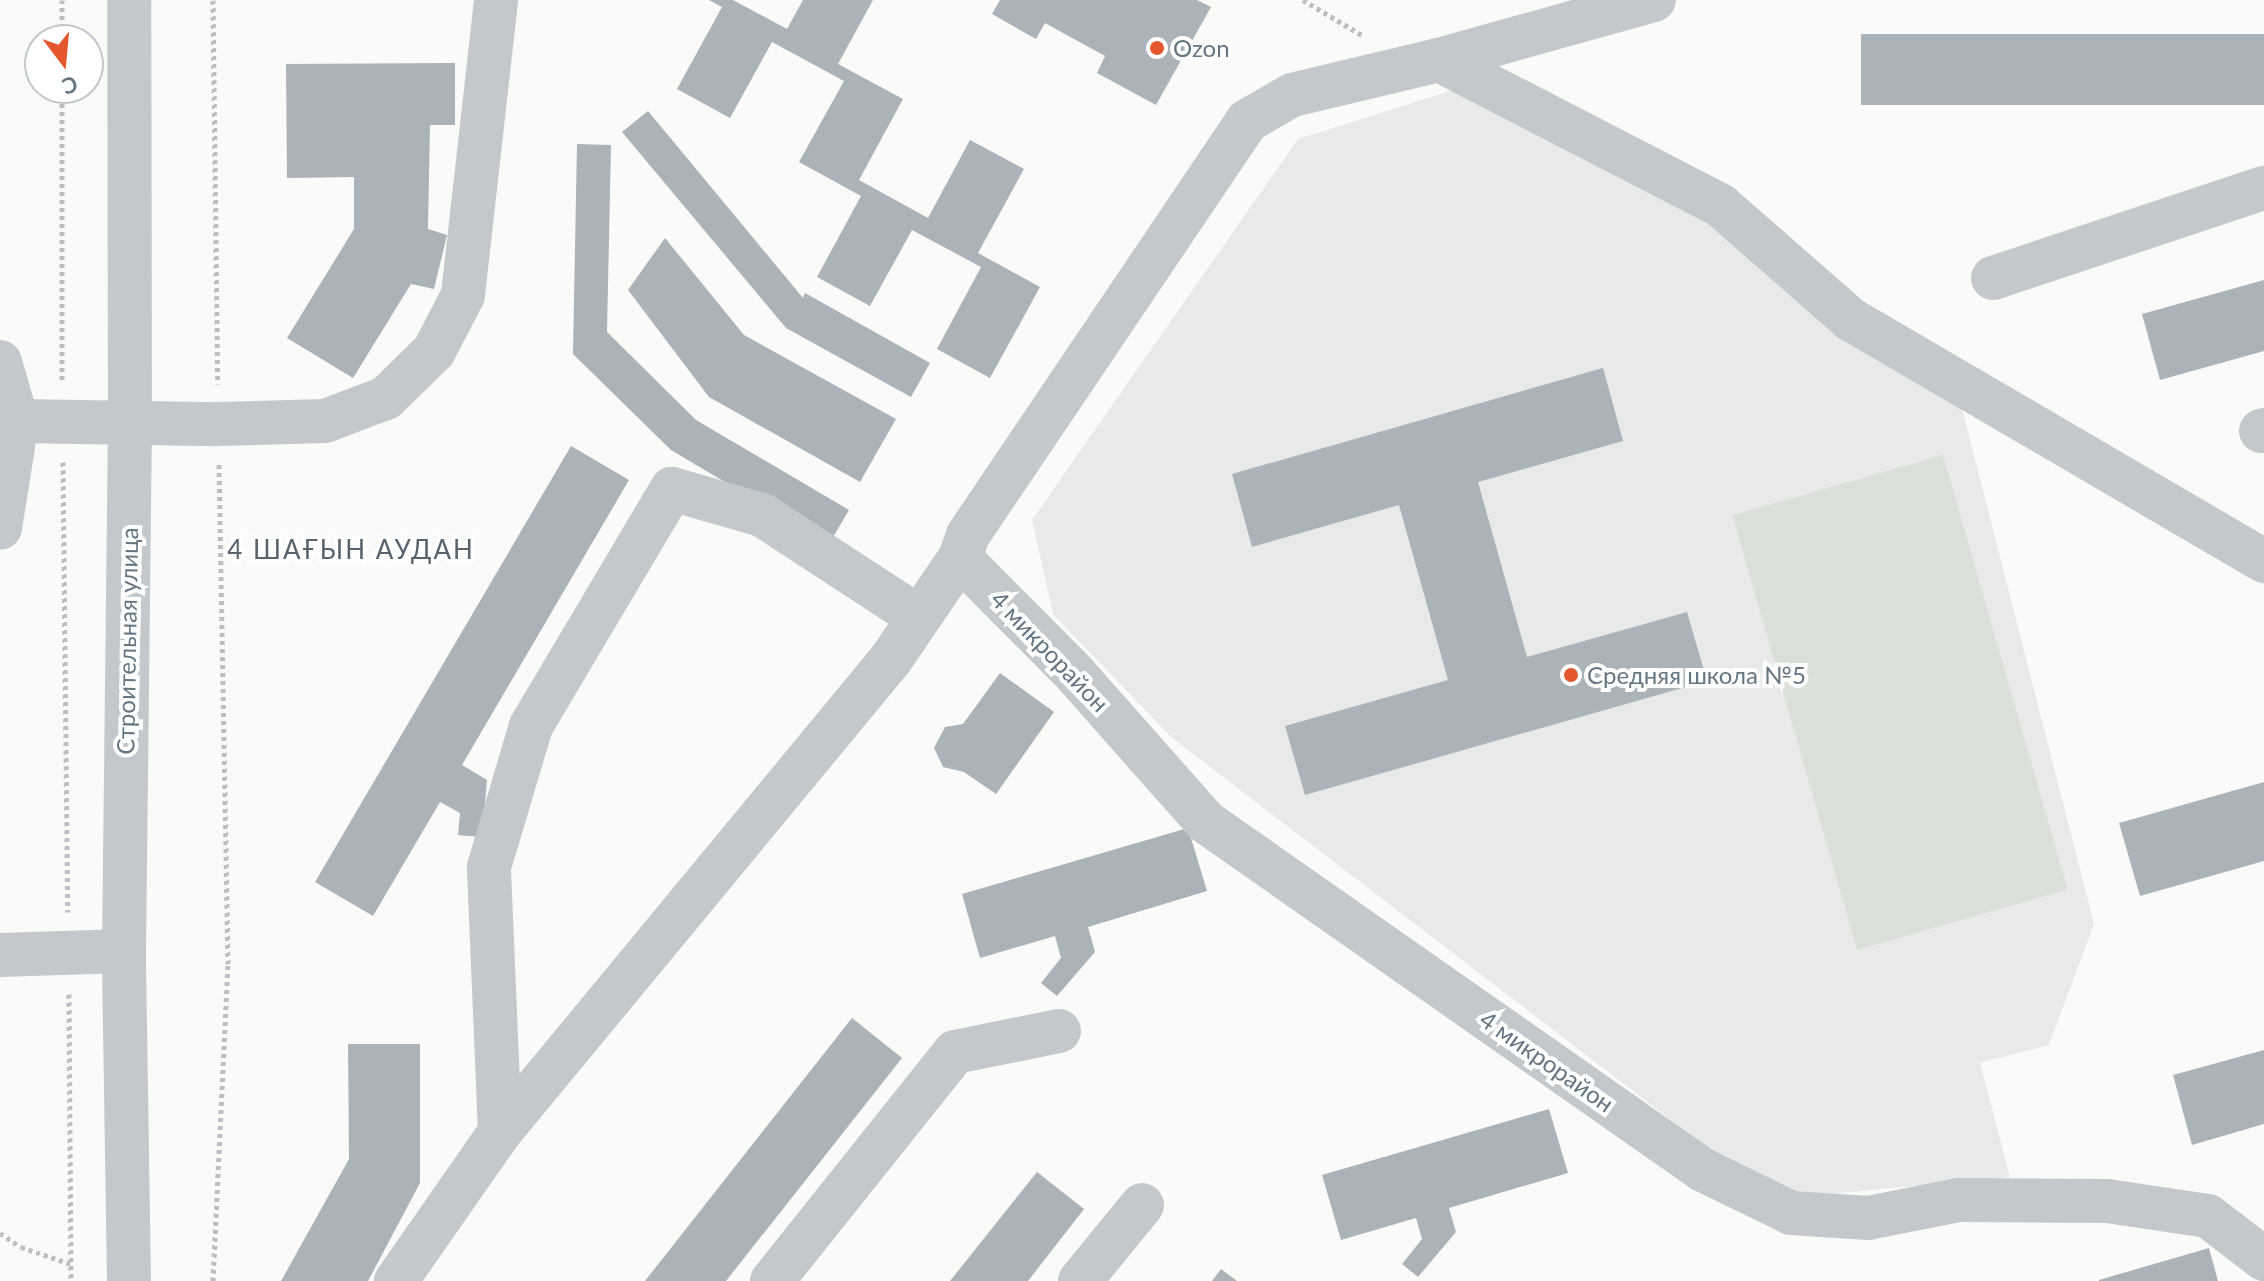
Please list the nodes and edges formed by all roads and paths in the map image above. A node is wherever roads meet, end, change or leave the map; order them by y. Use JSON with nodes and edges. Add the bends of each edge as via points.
{"nodes":[{"id":1,"x":62,"y":0,"type":"edge"},
{"id":2,"x":129,"y":0,"type":"edge"},
{"id":3,"x":213,"y":0,"type":"edge"},
{"id":4,"x":496,"y":0,"type":"edge"},
{"id":5,"x":1654,"y":0,"type":"edge"},
{"id":6,"x":62,"y":24,"type":"edge"},
{"id":7,"x":1439,"y":60,"type":"junction"},
{"id":8,"x":62,"y":104,"type":"edge"},
{"id":9,"x":2264,"y":188,"type":"edge"},
{"id":10,"x":1993,"y":278,"type":"dead end"},
{"id":11,"x":0,"y":362,"type":"edge"},
{"id":12,"x":17,"y":421,"type":"junction"},
{"id":13,"x":62,"y":422,"type":"junction"},
{"id":14,"x":130,"y":422,"type":"junction"},
{"id":15,"x":218,"y":424,"type":"junction"},
{"id":16,"x":0,"y":528,"type":"edge"},
{"id":17,"x":960,"y":558,"type":"junction"},
{"id":18,"x":2264,"y":561,"type":"edge"},
{"id":19,"x":917,"y":616,"type":"junction"},
{"id":20,"x":124,"y":951,"type":"junction"},
{"id":21,"x":68,"y":953,"type":"junction"},
{"id":22,"x":0,"y":955,"type":"edge"},
{"id":23,"x":1059,"y":1031,"type":"dead end"},
{"id":24,"x":500,"y":1132,"type":"junction"},
{"id":25,"x":1142,"y":1205,"type":"dead end"},
{"id":26,"x":0,"y":1233,"type":"edge"},
{"id":27,"x":2264,"y":1259,"type":"edge"},
{"id":28,"x":71,"y":1264,"type":"junction"},
{"id":29,"x":71,"y":1281,"type":"edge"},
{"id":30,"x":129,"y":1281,"type":"edge"},
{"id":31,"x":213,"y":1281,"type":"edge"},
{"id":32,"x":396,"y":1281,"type":"edge"},
{"id":33,"x":772,"y":1281,"type":"edge"},
{"id":34,"x":1080,"y":1281,"type":"edge"}],
"edges":[{"from":1,"to":6,"type":"path"},
{"from":2,"to":14,"type":"street","name":"Строительная улица"},
{"from":3,"to":15,"type":"path"},
{"from":4,"to":15,"type":"street","via":[[463,295],[434,351],[386,398],[325,421]]},
{"from":5,"to":7,"type":"street"},
{"from":7,"to":17,"type":"street","via":[[1292,95],[1247,121],[968,535]]},
{"from":7,"to":18,"type":"street","via":[[1720,205],[1850,319]]},
{"from":8,"to":13,"type":"path"},
{"from":9,"to":10,"type":"street"},
{"from":11,"to":12,"type":"street"},
{"from":12,"to":13,"type":"street"},
{"from":12,"to":16,"type":"street"},
{"from":13,"to":14,"type":"street"},
{"from":13,"to":21,"type":"path"},
{"from":14,"to":15,"type":"street"},
{"from":14,"to":20,"type":"street","name":"Строительная улица"},
{"from":15,"to":31,"type":"path","via":[[228,964]]},
{"from":17,"to":19,"type":"street"},
{"from":17,"to":27,"type":"street","name":"4 микрорайон","via":[[1076,675],[1206,822],[1703,1170],[1791,1213],[1868,1218],[1959,1200],[2107,1201],[2208,1216]]},
{"from":19,"to":24,"type":"street","via":[[891,659]]},
{"from":19,"to":24,"type":"street","via":[[762,515],[672,489],[531,726],[489,867]]},
{"from":20,"to":21,"type":"street"},
{"from":20,"to":30,"type":"street","name":"Строительная улица"},
{"from":21,"to":22,"type":"street"},
{"from":21,"to":28,"type":"path"},
{"from":23,"to":33,"type":"street","via":[[955,1052]]},
{"from":24,"to":32,"type":"street"},
{"from":25,"to":34,"type":"street"},
{"from":26,"to":28,"type":"path","via":[[21,1247]]},
{"from":28,"to":29,"type":"path"}]}
